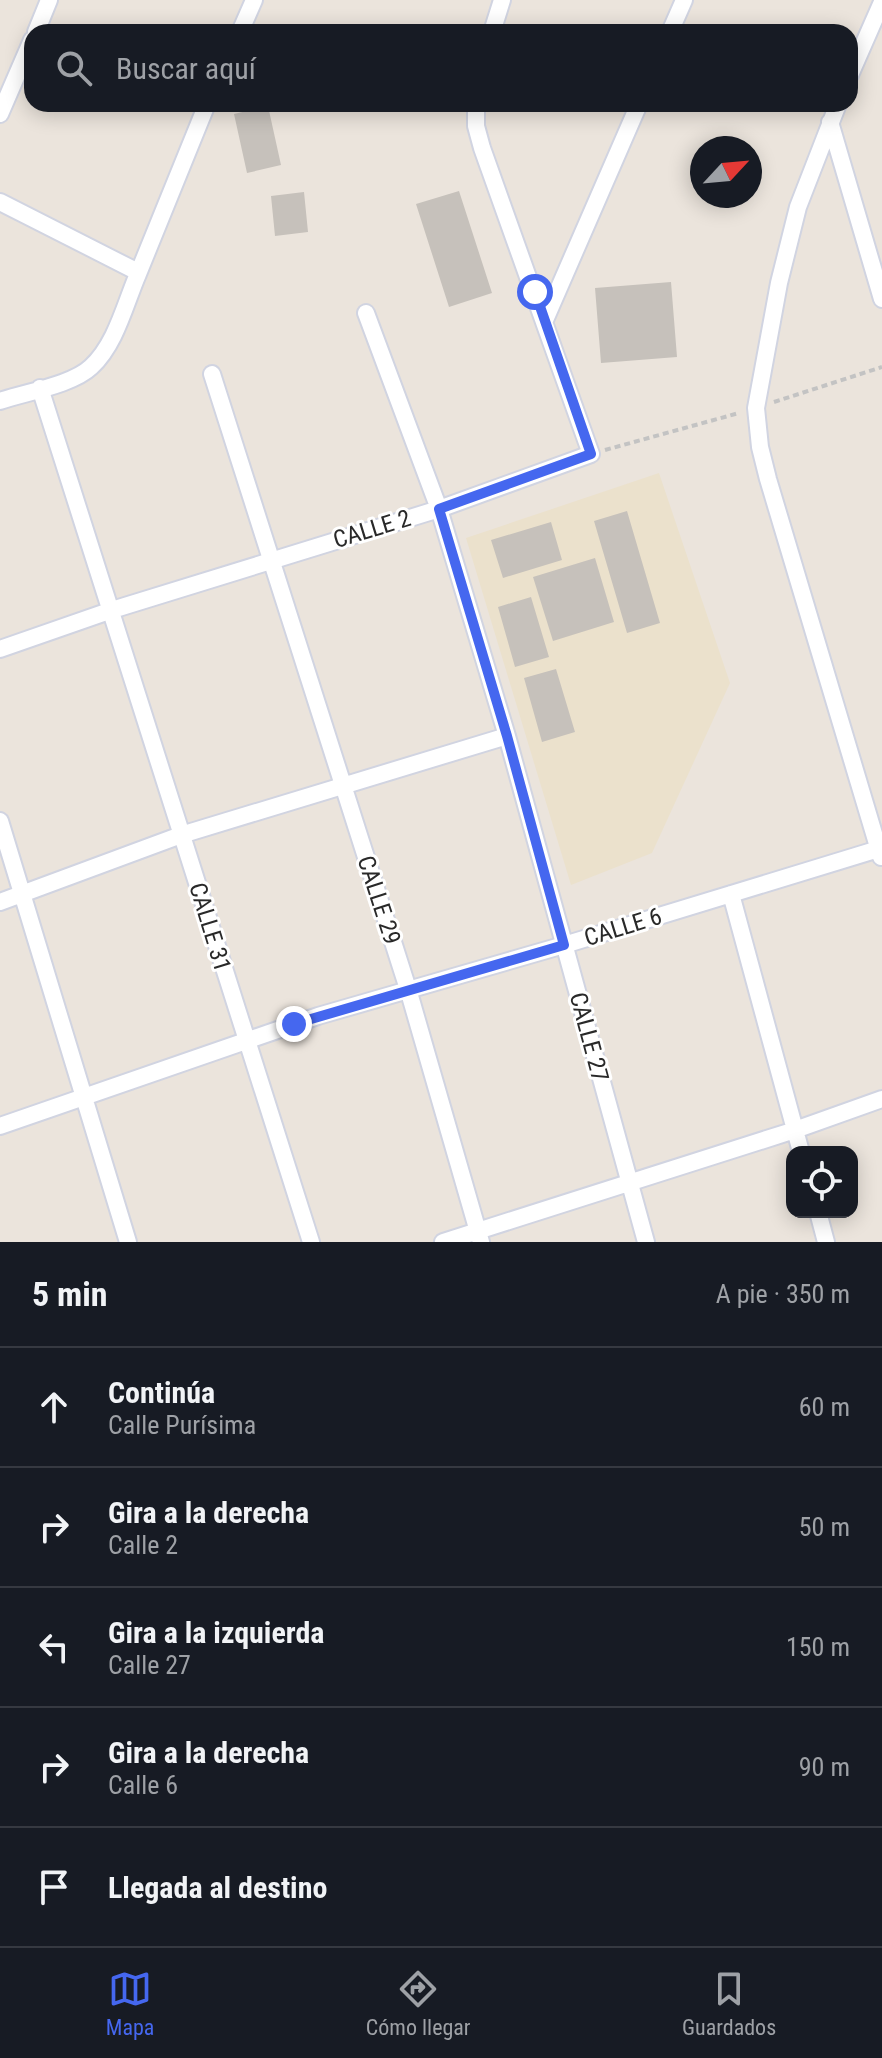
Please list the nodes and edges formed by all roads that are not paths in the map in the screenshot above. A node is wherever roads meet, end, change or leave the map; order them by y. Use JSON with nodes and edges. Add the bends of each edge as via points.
{"nodes":[{"id":1,"x":49,"y":0,"type":"edge"},
{"id":2,"x":254,"y":0,"type":"edge"},
{"id":3,"x":502,"y":0,"type":"edge"},
{"id":4,"x":684,"y":0,"type":"edge"},
{"id":5,"x":882,"y":2,"type":"edge"},
{"id":6,"x":39,"y":24,"type":"edge"},
{"id":7,"x":244,"y":24,"type":"edge"},
{"id":8,"x":494,"y":24,"type":"edge"},
{"id":9,"x":674,"y":24,"type":"edge"},
{"id":10,"x":858,"y":57,"type":"edge"},
{"id":11,"x":24,"y":58,"type":"edge"},
{"id":12,"x":204,"y":112,"type":"edge"},
{"id":13,"x":476,"y":112,"type":"edge"},
{"id":14,"x":636,"y":112,"type":"edge"},
{"id":15,"x":834,"y":112,"type":"edge"},
{"id":16,"x":0,"y":114,"type":"edge"},
{"id":17,"x":830,"y":122,"type":"junction"},
{"id":18,"x":0,"y":202,"type":"edge"},
{"id":19,"x":138,"y":272,"type":"junction"},
{"id":20,"x":882,"y":299,"type":"edge"},
{"id":21,"x":366,"y":313,"type":"dead end"},
{"id":22,"x":545,"y":320,"type":"junction"},
{"id":23,"x":212,"y":374,"type":"dead end"},
{"id":24,"x":40,"y":388,"type":"junction"},
{"id":25,"x":0,"y":401,"type":"edge"},
{"id":26,"x":439,"y":509,"type":"junction"},
{"id":27,"x":272,"y":560,"type":"junction"},
{"id":28,"x":112,"y":610,"type":"junction"},
{"id":29,"x":0,"y":649,"type":"edge"},
{"id":30,"x":507,"y":736,"type":"junction"},
{"id":31,"x":343,"y":787,"type":"junction"},
{"id":32,"x":0,"y":821,"type":"edge"},
{"id":33,"x":181,"y":835,"type":"junction"},
{"id":34,"x":881,"y":852,"type":"edge"},
{"id":35,"x":731,"y":894,"type":"junction"},
{"id":36,"x":22,"y":895,"type":"junction"},
{"id":37,"x":0,"y":902,"type":"edge"},
{"id":38,"x":564,"y":945,"type":"junction"},
{"id":39,"x":408,"y":989,"type":"junction"},
{"id":40,"x":245,"y":1040,"type":"junction"},
{"id":41,"x":82,"y":1098,"type":"junction"},
{"id":42,"x":882,"y":1099,"type":"edge"},
{"id":43,"x":0,"y":1126,"type":"edge"},
{"id":44,"x":795,"y":1130,"type":"junction"},
{"id":45,"x":799,"y":1146,"type":"edge"},
{"id":46,"x":629,"y":1182,"type":"junction"},
{"id":47,"x":820,"y":1218,"type":"edge"},
{"id":48,"x":479,"y":1236,"type":"edge"},
{"id":49,"x":128,"y":1242,"type":"edge"},
{"id":50,"x":311,"y":1242,"type":"edge"},
{"id":51,"x":443,"y":1242,"type":"edge"},
{"id":52,"x":646,"y":1242,"type":"edge"},
{"id":53,"x":826,"y":1242,"type":"edge"}],
"edges":[{"from":1,"to":6,"type":"street"},
{"from":2,"to":7,"type":"street"},
{"from":3,"to":8,"type":"street"},
{"from":4,"to":9,"type":"street"},
{"from":5,"to":10,"type":"street"},
{"from":11,"to":16,"type":"street"},
{"from":12,"to":19,"type":"street"},
{"from":13,"to":22,"type":"street","via":[[482,148]]},
{"from":14,"to":22,"type":"street"},
{"from":15,"to":17,"type":"street"},
{"from":17,"to":20,"type":"street"},
{"from":17,"to":34,"type":"street","via":[[798,207],[756,408],[768,479]]},
{"from":18,"to":19,"type":"street"},
{"from":19,"to":24,"type":"street","via":[[98,359],[71,379]]},
{"from":21,"to":26,"type":"street","name":"CALLE 27"},
{"from":22,"to":26,"type":"street","name":"CALLE 2","via":[[591,454]]},
{"from":23,"to":27,"type":"street","name":"CALLE 29"},
{"from":24,"to":25,"type":"street"},
{"from":24,"to":28,"type":"street"},
{"from":26,"to":27,"type":"street","name":"CALLE 2"},
{"from":26,"to":30,"type":"street","name":"CALLE 27"},
{"from":27,"to":28,"type":"street","name":"CALLE 2"},
{"from":27,"to":31,"type":"street","name":"CALLE 29"},
{"from":28,"to":29,"type":"street","name":"CALLE 2"},
{"from":28,"to":33,"type":"street","name":"CALLE 31"},
{"from":30,"to":31,"type":"street"},
{"from":30,"to":38,"type":"street","name":"CALLE 27"},
{"from":31,"to":33,"type":"street"},
{"from":31,"to":39,"type":"street","name":"CALLE 29"},
{"from":32,"to":36,"type":"street"},
{"from":33,"to":36,"type":"street"},
{"from":33,"to":40,"type":"street","name":"CALLE 31"},
{"from":34,"to":35,"type":"street","name":"CALLE 6"},
{"from":35,"to":38,"type":"street","name":"CALLE 6"},
{"from":35,"to":44,"type":"street"},
{"from":36,"to":37,"type":"street"},
{"from":36,"to":41,"type":"street"},
{"from":38,"to":39,"type":"street","name":"CALLE 6"},
{"from":38,"to":46,"type":"street","name":"CALLE 27"},
{"from":39,"to":40,"type":"street","name":"CALLE 6"},
{"from":39,"to":48,"type":"street","name":"CALLE 29"},
{"from":40,"to":41,"type":"street","name":"CALLE 6"},
{"from":40,"to":50,"type":"street","name":"CALLE 31"},
{"from":41,"to":43,"type":"street","name":"CALLE 6"},
{"from":41,"to":49,"type":"street"},
{"from":42,"to":44,"type":"street"},
{"from":44,"to":45,"type":"street"},
{"from":44,"to":46,"type":"street"},
{"from":46,"to":48,"type":"street"},
{"from":46,"to":52,"type":"street","name":"CALLE 27"},
{"from":47,"to":53,"type":"street"},
{"from":48,"to":51,"type":"street"}]}
